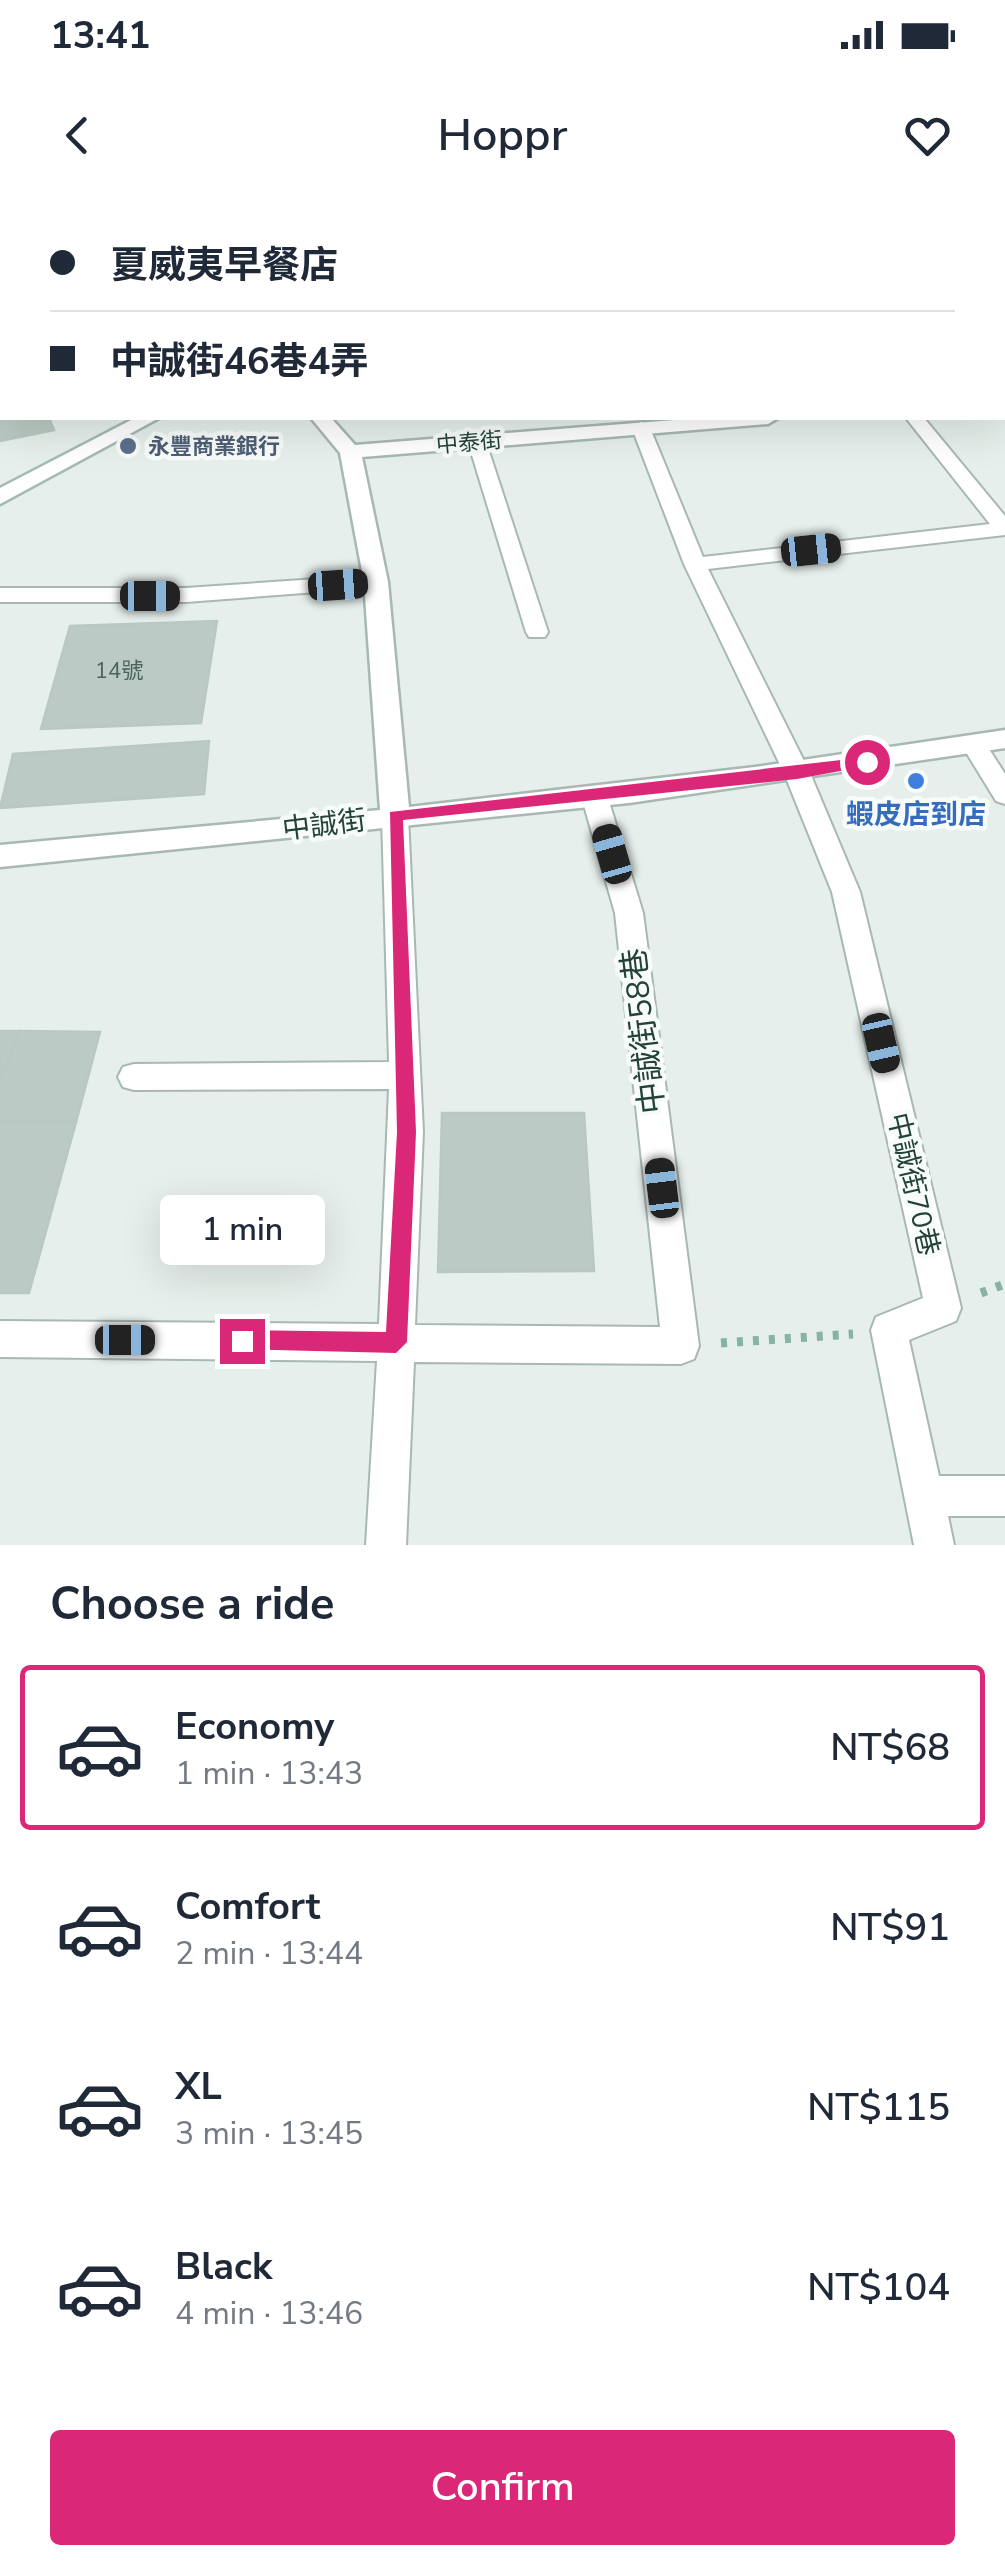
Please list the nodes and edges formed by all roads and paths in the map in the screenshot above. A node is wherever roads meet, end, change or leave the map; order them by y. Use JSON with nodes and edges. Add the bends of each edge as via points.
{"nodes":[{"id":1,"x":323,"y":420,"type":"edge"},
{"id":2,"x":735,"y":420,"type":"edge"},
{"id":3,"x":917,"y":420,"type":"edge"},
{"id":4,"x":119,"y":424,"type":"edge"},
{"id":5,"x":641,"y":428,"type":"junction"},
{"id":6,"x":477,"y":442,"type":"junction"},
{"id":7,"x":350,"y":452,"type":"junction"},
{"id":8,"x":11,"y":487,"type":"edge"},
{"id":9,"x":0,"y":497,"type":"edge"},
{"id":10,"x":1005,"y":528,"type":"edge"},
{"id":11,"x":695,"y":564,"type":"junction"},
{"id":12,"x":376,"y":582,"type":"junction"},
{"id":13,"x":0,"y":595,"type":"edge"},
{"id":14,"x":537,"y":632,"type":"dead end"},
{"id":15,"x":1005,"y":739,"type":"edge"},
{"id":16,"x":973,"y":744,"type":"junction"},
{"id":17,"x":797,"y":774,"type":"junction"},
{"id":18,"x":594,"y":795,"type":"junction"},
{"id":19,"x":1005,"y":795,"type":"edge"},
{"id":20,"x":395,"y":816,"type":"junction"},
{"id":21,"x":0,"y":856,"type":"edge"},
{"id":22,"x":404,"y":1075,"type":"junction"},
{"id":23,"x":134,"y":1076,"type":"dead end"},
{"id":24,"x":889,"y":1330,"type":"junction"},
{"id":25,"x":0,"y":1339,"type":"edge"},
{"id":26,"x":396,"y":1342,"type":"junction"},
{"id":27,"x":681,"y":1346,"type":"junction"},
{"id":28,"x":925,"y":1496,"type":"junction"},
{"id":29,"x":1005,"y":1496,"type":"edge"},
{"id":30,"x":386,"y":1545,"type":"edge"},
{"id":31,"x":934,"y":1545,"type":"edge"}],
"edges":[{"from":1,"to":7,"type":"street"},
{"from":2,"to":5,"type":"street","name":"中泰街"},
{"from":3,"to":10,"type":"lane"},
{"from":4,"to":8,"type":"street"},
{"from":5,"to":6,"type":"street","name":"中泰街"},
{"from":5,"to":11,"type":"lane","name":"中誠街70巷"},
{"from":6,"to":7,"type":"street","name":"中泰街"},
{"from":6,"to":14,"type":"lane"},
{"from":7,"to":12,"type":"street"},
{"from":8,"to":9,"type":"street"},
{"from":10,"to":11,"type":"lane"},
{"from":11,"to":17,"type":"lane","name":"中誠街70巷"},
{"from":12,"to":13,"type":"lane","via":[[186,595]]},
{"from":12,"to":20,"type":"street"},
{"from":15,"to":16,"type":"street","name":"中誠街"},
{"from":16,"to":17,"type":"street","name":"中誠街"},
{"from":16,"to":19,"type":"lane"},
{"from":17,"to":18,"type":"street","name":"中誠街"},
{"from":17,"to":24,"type":"lane","name":"中誠街70巷","via":[[846,892],[942,1308]]},
{"from":18,"to":20,"type":"street","name":"中誠街"},
{"from":18,"to":27,"type":"lane","name":"中誠街58巷","via":[[629,913]]},
{"from":20,"to":21,"type":"street","name":"中誠街"},
{"from":20,"to":22,"type":"lane"},
{"from":22,"to":23,"type":"lane"},
{"from":22,"to":26,"type":"lane"},
{"from":24,"to":27,"type":"path"},
{"from":24,"to":28,"type":"lane"},
{"from":25,"to":26,"type":"lane"},
{"from":26,"to":27,"type":"lane"},
{"from":26,"to":30,"type":"lane"},
{"from":28,"to":29,"type":"lane"},
{"from":28,"to":31,"type":"lane"}]}
